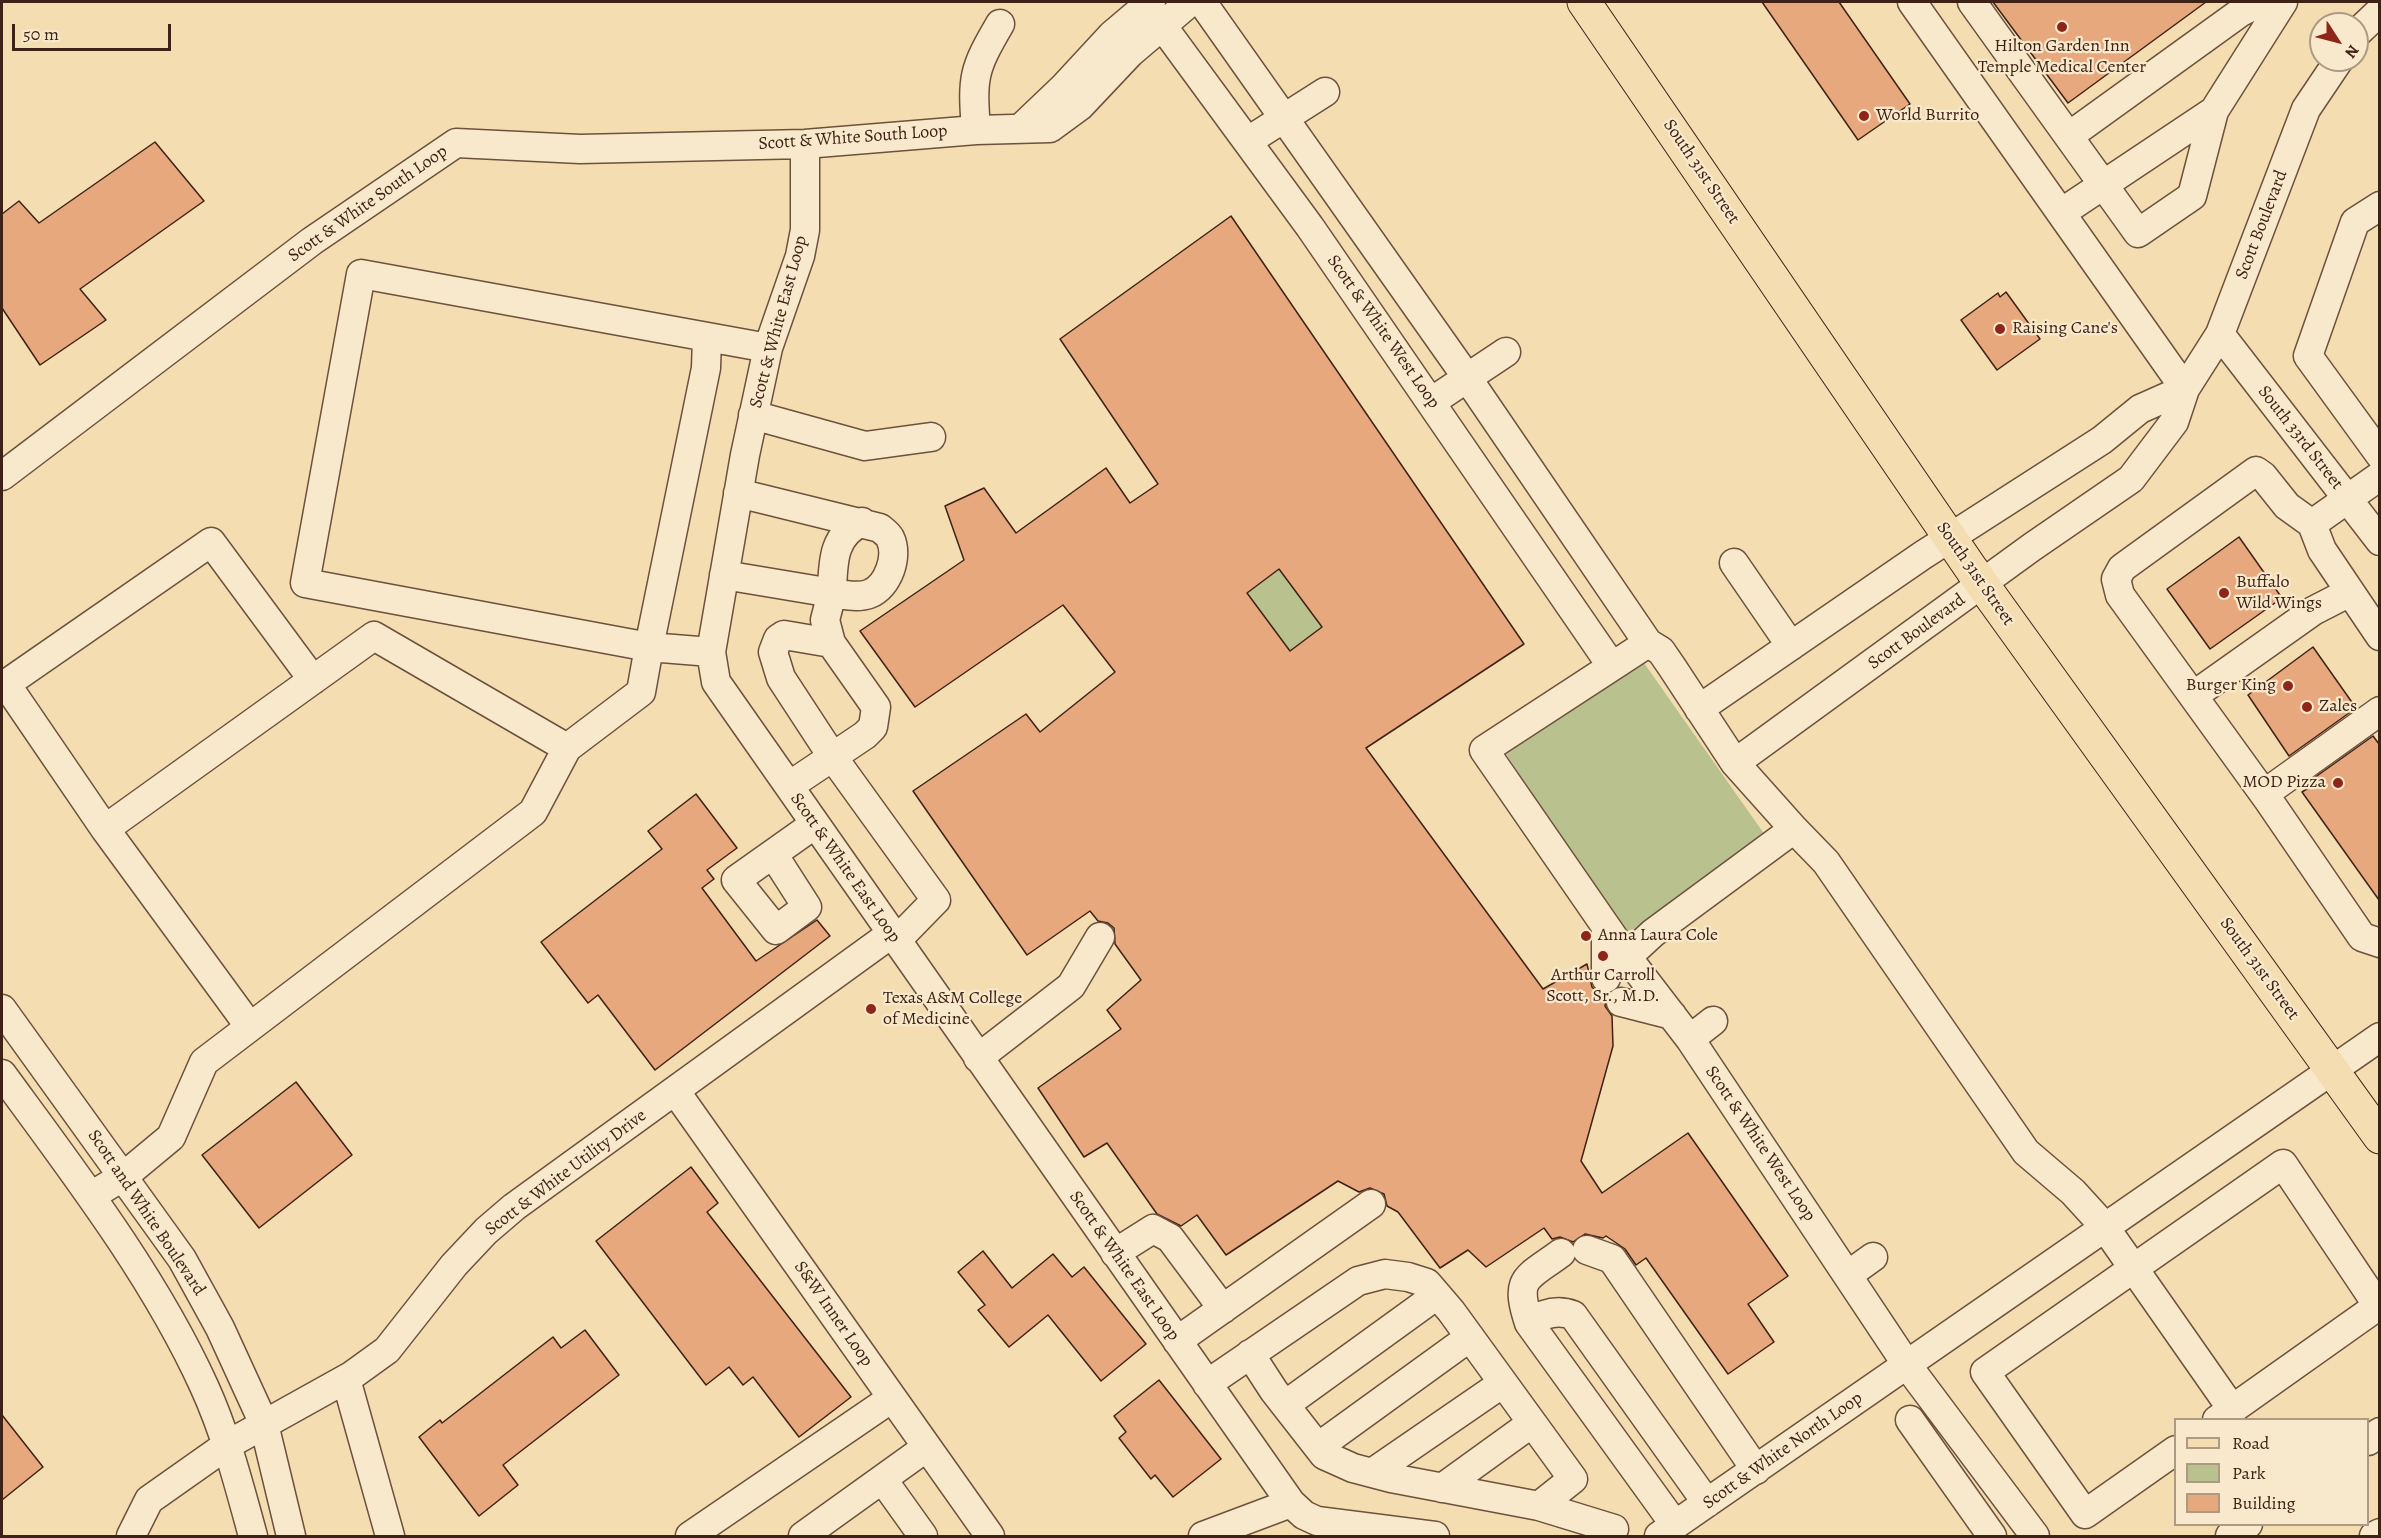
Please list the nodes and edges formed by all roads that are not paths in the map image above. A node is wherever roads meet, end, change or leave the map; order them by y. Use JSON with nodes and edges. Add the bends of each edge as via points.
{"nodes":[{"id":1,"x":1190,"y":2,"type":"edge"},
{"id":2,"x":1202,"y":2,"type":"edge"},
{"id":3,"x":1584,"y":2,"type":"edge"},
{"id":4,"x":1912,"y":2,"type":"edge"},
{"id":5,"x":1972,"y":2,"type":"edge"},
{"id":6,"x":2283,"y":2,"type":"edge"},
{"id":7,"x":1153,"y":11,"type":"edge"},
{"id":8,"x":1000,"y":24,"type":"dead end"},
{"id":9,"x":2331,"y":72,"type":"edge"},
{"id":10,"x":1325,"y":92,"type":"dead end"},
{"id":11,"x":2214,"y":111,"type":"junction"},
{"id":12,"x":1284,"y":117,"type":"junction"},
{"id":13,"x":976,"y":130,"type":"junction"},
{"id":14,"x":2069,"y":136,"type":"junction"},
{"id":15,"x":1248,"y":141,"type":"junction"},
{"id":16,"x":805,"y":144,"type":"junction"},
{"id":17,"x":2103,"y":184,"type":"junction"},
{"id":18,"x":2379,"y":206,"type":"edge"},
{"id":19,"x":2061,"y":213,"type":"junction"},
{"id":20,"x":2220,"y":334,"type":"junction"},
{"id":21,"x":707,"y":337,"type":"junction"},
{"id":22,"x":768,"y":348,"type":"junction"},
{"id":23,"x":1506,"y":352,"type":"dead end"},
{"id":24,"x":1468,"y":378,"type":"junction"},
{"id":25,"x":2185,"y":389,"type":"junction"},
{"id":26,"x":1431,"y":402,"type":"junction"},
{"id":27,"x":753,"y":416,"type":"junction"},
{"id":28,"x":931,"y":437,"type":"dead end"},
{"id":29,"x":2379,"y":455,"type":"edge"},
{"id":30,"x":2,"y":476,"type":"edge"},
{"id":31,"x":2379,"y":476,"type":"edge"},
{"id":32,"x":738,"y":492,"type":"junction"},
{"id":33,"x":2348,"y":500,"type":"junction"},
{"id":34,"x":862,"y":522,"type":"junction"},
{"id":35,"x":2312,"y":524,"type":"junction"},
{"id":36,"x":1951,"y":539,"type":"junction"},
{"id":37,"x":2379,"y":541,"type":"edge"},
{"id":38,"x":1734,"y":563,"type":"dead end"},
{"id":39,"x":724,"y":575,"type":"junction"},
{"id":40,"x":1983,"y":585,"type":"junction"},
{"id":41,"x":832,"y":593,"type":"junction"},
{"id":42,"x":2348,"y":593,"type":"junction"},
{"id":43,"x":2379,"y":636,"type":"edge"},
{"id":44,"x":831,"y":643,"type":"junction"},
{"id":45,"x":1648,"y":643,"type":"junction"},
{"id":46,"x":1791,"y":646,"type":"junction"},
{"id":47,"x":649,"y":647,"type":"junction"},
{"id":48,"x":711,"y":652,"type":"junction"},
{"id":49,"x":1611,"y":665,"type":"junction"},
{"id":50,"x":313,"y":680,"type":"junction"},
{"id":51,"x":4,"y":681,"type":"edge"},
{"id":52,"x":2193,"y":696,"type":"junction"},
{"id":53,"x":1699,"y":709,"type":"junction"},
{"id":54,"x":2379,"y":711,"type":"edge"},
{"id":55,"x":567,"y":748,"type":"junction"},
{"id":56,"x":832,"y":756,"type":"junction"},
{"id":57,"x":1735,"y":763,"type":"junction"},
{"id":58,"x":789,"y":786,"type":"junction"},
{"id":59,"x":2264,"y":794,"type":"junction"},
{"id":60,"x":815,"y":824,"type":"junction"},
{"id":61,"x":105,"y":830,"type":"junction"},
{"id":62,"x":1794,"y":830,"type":"junction"},
{"id":63,"x":773,"y":854,"type":"dead end"},
{"id":64,"x":1606,"y":928,"type":"junction"},
{"id":65,"x":1653,"y":933,"type":"junction"},
{"id":66,"x":1100,"y":937,"type":"dead end"},
{"id":67,"x":894,"y":938,"type":"junction"},
{"id":68,"x":2379,"y":944,"type":"edge"},
{"id":69,"x":1627,"y":957,"type":"junction"},
{"id":70,"x":1606,"y":978,"type":"dead end"},
{"id":71,"x":1621,"y":1002,"type":"dead end"},
{"id":72,"x":2,"y":1009,"type":"edge"},
{"id":73,"x":1672,"y":1015,"type":"junction"},
{"id":74,"x":1713,"y":1021,"type":"dead end"},
{"id":75,"x":250,"y":1027,"type":"junction"},
{"id":76,"x":2379,"y":1037,"type":"edge"},
{"id":77,"x":1690,"y":1039,"type":"junction"},
{"id":78,"x":978,"y":1058,"type":"junction"},
{"id":79,"x":2332,"y":1071,"type":"junction"},
{"id":80,"x":2,"y":1074,"type":"edge"},
{"id":81,"x":675,"y":1092,"type":"junction"},
{"id":82,"x":2379,"y":1137,"type":"edge"},
{"id":83,"x":124,"y":1176,"type":"junction"},
{"id":84,"x":91,"y":1196,"type":"junction"},
{"id":85,"x":1371,"y":1204,"type":"dead end"},
{"id":86,"x":2104,"y":1226,"type":"junction"},
{"id":87,"x":1115,"y":1253,"type":"junction"},
{"id":88,"x":1873,"y":1257,"type":"dead end"},
{"id":89,"x":2132,"y":1269,"type":"junction"},
{"id":90,"x":1848,"y":1275,"type":"junction"},
{"id":91,"x":1437,"y":1295,"type":"junction"},
{"id":92,"x":1223,"y":1309,"type":"junction"},
{"id":93,"x":1529,"y":1323,"type":"junction"},
{"id":94,"x":1470,"y":1336,"type":"junction"},
{"id":95,"x":1177,"y":1341,"type":"junction"},
{"id":96,"x":1250,"y":1354,"type":"junction"},
{"id":97,"x":1907,"y":1365,"type":"junction"},
{"id":98,"x":345,"y":1379,"type":"junction"},
{"id":99,"x":1503,"y":1383,"type":"junction"},
{"id":100,"x":1207,"y":1384,"type":"junction"},
{"id":101,"x":892,"y":1398,"type":"junction"},
{"id":102,"x":1285,"y":1405,"type":"junction"},
{"id":103,"x":2225,"y":1414,"type":"edge"},
{"id":104,"x":1910,"y":1420,"type":"dead end"},
{"id":105,"x":1532,"y":1423,"type":"junction"},
{"id":106,"x":264,"y":1424,"type":"junction"},
{"id":107,"x":227,"y":1445,"type":"junction"},
{"id":108,"x":927,"y":1447,"type":"junction"},
{"id":109,"x":1318,"y":1447,"type":"junction"},
{"id":110,"x":2174,"y":1451,"type":"edge"},
{"id":111,"x":1756,"y":1470,"type":"junction"},
{"id":112,"x":1372,"y":1473,"type":"junction"},
{"id":113,"x":1573,"y":1479,"type":"junction"},
{"id":114,"x":883,"y":1480,"type":"junction"},
{"id":115,"x":1442,"y":1488,"type":"junction"},
{"id":116,"x":1291,"y":1503,"type":"junction"},
{"id":117,"x":1707,"y":1503,"type":"junction"},
{"id":118,"x":1539,"y":1506,"type":"junction"},
{"id":119,"x":2245,"y":1526,"type":"edge"},
{"id":120,"x":1317,"y":1529,"type":"edge"},
{"id":121,"x":1667,"y":1531,"type":"edge"},
{"id":122,"x":1617,"y":1533,"type":"edge"},
{"id":123,"x":2379,"y":1533,"type":"edge"},
{"id":124,"x":131,"y":1536,"type":"edge"},
{"id":125,"x":253,"y":1536,"type":"edge"},
{"id":126,"x":291,"y":1536,"type":"edge"},
{"id":127,"x":390,"y":1536,"type":"edge"},
{"id":128,"x":690,"y":1536,"type":"edge"},
{"id":129,"x":803,"y":1536,"type":"edge"},
{"id":130,"x":923,"y":1536,"type":"edge"},
{"id":131,"x":990,"y":1536,"type":"edge"},
{"id":132,"x":1203,"y":1536,"type":"edge"},
{"id":133,"x":1435,"y":1536,"type":"edge"},
{"id":134,"x":1992,"y":1536,"type":"edge"},
{"id":135,"x":2035,"y":1536,"type":"edge"},
{"id":136,"x":2230,"y":1536,"type":"edge"},
{"id":137,"x":2374,"y":1536,"type":"edge"}],
"edges":[{"from":1,"to":7,"type":"street","name":"Scott & White South Loop"},
{"from":2,"to":12,"type":"street"},
{"from":3,"to":36,"type":"main road","name":"South 31st Street"},
{"from":4,"to":19,"type":"street"},
{"from":5,"to":14,"type":"street"},
{"from":6,"to":11,"type":"street"},
{"from":6,"to":14,"type":"street","via":[[2259,3],[2241,12]]},
{"from":7,"to":13,"type":"street","name":"Scott & White South Loop","via":[[1112,35],[1021,128]]},
{"from":7,"to":15,"type":"street","name":"Scott & White West Loop"},
{"from":8,"to":13,"type":"street","via":[[980,58],[972,85]]},
{"from":9,"to":20,"type":"street","name":"Scott Boulevard","via":[[2306,109]]},
{"from":10,"to":12,"type":"street"},
{"from":11,"to":17,"type":"street"},
{"from":11,"to":17,"type":"street","via":[[2192,196],[2138,233]]},
{"from":12,"to":15,"type":"street"},
{"from":12,"to":24,"type":"street"},
{"from":13,"to":16,"type":"street","name":"Scott & White South Loop"},
{"from":14,"to":17,"type":"street"},
{"from":15,"to":26,"type":"street","name":"Scott & White West Loop"},
{"from":16,"to":22,"type":"street","name":"Scott & White East Loop","via":[[800,256]]},
{"from":16,"to":30,"type":"street","name":"Scott & White South Loop","via":[[580,149],[456,143],[312,241]]},
{"from":17,"to":19,"type":"street"},
{"from":18,"to":29,"type":"street","via":[[2355,222],[2308,356]]},
{"from":19,"to":25,"type":"street"},
{"from":20,"to":25,"type":"street","name":"Scott Boulevard"},
{"from":20,"to":33,"type":"street","name":"South 33rd Street"},
{"from":21,"to":22,"type":"street"},
{"from":21,"to":47,"type":"street","via":[[706,368]]},
{"from":21,"to":47,"type":"street","via":[[361,274],[305,583]]},
{"from":22,"to":27,"type":"street","name":"Scott & White East Loop"},
{"from":23,"to":24,"type":"street"},
{"from":24,"to":26,"type":"street"},
{"from":24,"to":45,"type":"street"},
{"from":25,"to":36,"type":"street","via":[[2140,409],[2102,440]]},
{"from":25,"to":40,"type":"street","name":"Scott Boulevard","via":[[2174,422],[2131,478]]},
{"from":26,"to":49,"type":"street","name":"Scott & White West Loop"},
{"from":27,"to":28,"type":"street","via":[[865,446]]},
{"from":27,"to":32,"type":"street","name":"Scott & White East Loop"},
{"from":31,"to":33,"type":"street"},
{"from":32,"to":34,"type":"street"},
{"from":32,"to":39,"type":"street","name":"Scott & White East Loop"},
{"from":33,"to":35,"type":"street"},
{"from":33,"to":37,"type":"street","name":"South 33rd Street"},
{"from":34,"to":41,"type":"street","via":[[842,534]]},
{"from":34,"to":41,"type":"street","via":[[880,528],[890,537],[892,568],[880,588],[869,594]]},
{"from":35,"to":42,"type":"street","via":[[2322,550]]},
{"from":35,"to":52,"type":"street","via":[[2287,506],[2256,471],[2122,568],[2116,579],[2120,595]]},
{"from":36,"to":40,"type":"main road","name":"South 31st Street"},
{"from":36,"to":46,"type":"street"},
{"from":38,"to":46,"type":"street"},
{"from":39,"to":41,"type":"street"},
{"from":39,"to":48,"type":"street","name":"Scott & White East Loop"},
{"from":40,"to":57,"type":"street","name":"Scott Boulevard"},
{"from":40,"to":79,"type":"main road","name":"South 31st Street"},
{"from":41,"to":44,"type":"street","via":[[825,620]]},
{"from":42,"to":43,"type":"street"},
{"from":42,"to":52,"type":"street","via":[[2313,611]]},
{"from":44,"to":56,"type":"street","via":[[876,707],[873,727]]},
{"from":44,"to":56,"type":"street","via":[[784,635],[773,652],[781,678]]},
{"from":45,"to":49,"type":"street"},
{"from":45,"to":53,"type":"street","via":[[1661,651]]},
{"from":46,"to":53,"type":"street"},
{"from":47,"to":48,"type":"street"},
{"from":47,"to":55,"type":"street","via":[[641,692]]},
{"from":48,"to":58,"type":"street","name":"Scott & White East Loop","via":[[716,682]]},
{"from":49,"to":64,"type":"street","name":"Scott & White West Loop","via":[[1484,750]]},
{"from":50,"to":51,"type":"street","via":[[211,542]]},
{"from":50,"to":55,"type":"street","via":[[374,636]]},
{"from":50,"to":61,"type":"street"},
{"from":51,"to":61,"type":"street"},
{"from":52,"to":59,"type":"street"},
{"from":53,"to":57,"type":"street"},
{"from":54,"to":59,"type":"street"},
{"from":55,"to":75,"type":"street","via":[[533,812]]},
{"from":56,"to":58,"type":"street"},
{"from":56,"to":67,"type":"street","name":"Scott & White Utility Drive","via":[[936,900]]},
{"from":57,"to":62,"type":"street"},
{"from":58,"to":60,"type":"street","name":"Scott & White East Loop"},
{"from":59,"to":68,"type":"street","via":[[2362,937]]},
{"from":60,"to":63,"type":"street"},
{"from":60,"to":67,"type":"street","name":"Scott & White East Loop"},
{"from":61,"to":75,"type":"street"},
{"from":62,"to":65,"type":"street"},
{"from":62,"to":86,"type":"street","via":[[1826,862],[2026,1152],[2073,1192]]},
{"from":64,"to":65,"type":"street"},
{"from":64,"to":69,"type":"street","name":"Scott & White West Loop"},
{"from":64,"to":70,"type":"street"},
{"from":65,"to":69,"type":"street"},
{"from":66,"to":78,"type":"street","via":[[1071,986]]},
{"from":67,"to":78,"type":"street","name":"Scott & White East Loop"},
{"from":67,"to":81,"type":"street","name":"Scott & White Utility Drive"},
{"from":69,"to":73,"type":"street","name":"Scott & White West Loop"},
{"from":71,"to":73,"type":"street"},
{"from":72,"to":83,"type":"street","name":"Scott and White Boulevard"},
{"from":73,"to":77,"type":"street","name":"Scott & White West Loop"},
{"from":74,"to":77,"type":"street"},
{"from":75,"to":83,"type":"street","via":[[204,1062],[171,1137]]},
{"from":76,"to":79,"type":"street","name":"Scott & White North Loop"},
{"from":77,"to":90,"type":"street","name":"Scott & White West Loop"},
{"from":78,"to":87,"type":"street","name":"Scott & White East Loop"},
{"from":79,"to":82,"type":"main road","name":"South 31st Street"},
{"from":79,"to":86,"type":"street","name":"Scott & White North Loop"},
{"from":80,"to":84,"type":"street","name":"Scott and White Boulevard"},
{"from":81,"to":98,"type":"street","name":"Scott & White Utility Drive","via":[[514,1207],[454,1265],[387,1350]]},
{"from":81,"to":101,"type":"street","name":"S&W Inner Loop"},
{"from":83,"to":84,"type":"street"},
{"from":83,"to":106,"type":"street","name":"Scott and White Boulevard","via":[[182,1259],[220,1328]]},
{"from":84,"to":107,"type":"street","name":"Scott and White Boulevard","via":[[173,1328],[204,1385]]},
{"from":85,"to":92,"type":"street"},
{"from":86,"to":89,"type":"street"},
{"from":86,"to":97,"type":"street","name":"Scott & White North Loop"},
{"from":87,"to":92,"type":"street","via":[[1153,1228],[1170,1238]]},
{"from":87,"to":95,"type":"street","name":"Scott & White East Loop"},
{"from":88,"to":90,"type":"street"},
{"from":89,"to":103,"type":"street"},
{"from":89,"to":103,"type":"street","via":[[2283,1164],[2378,1306]]},
{"from":89,"to":110,"type":"street","via":[[1985,1372],[2085,1514]]},
{"from":90,"to":97,"type":"street","name":"Scott & White West Loop"},
{"from":91,"to":94,"type":"street"},
{"from":91,"to":96,"type":"street","via":[[1426,1283],[1408,1277],[1385,1274],[1359,1281]]},
{"from":91,"to":102,"type":"street"},
{"from":92,"to":95,"type":"street"},
{"from":93,"to":111,"type":"street","via":[[1521,1298],[1526,1279],[1574,1252],[1612,1259]]},
{"from":93,"to":117,"type":"street","via":[[1542,1314],[1573,1315]]},
{"from":93,"to":121,"type":"street"},
{"from":94,"to":99,"type":"street"},
{"from":94,"to":109,"type":"street"},
{"from":95,"to":100,"type":"street","name":"Scott & White East Loop"},
{"from":96,"to":100,"type":"street"},
{"from":96,"to":102,"type":"street"},
{"from":97,"to":111,"type":"street","name":"Scott & White North Loop"},
{"from":97,"to":135,"type":"street","name":"Scott & White West Loop"},
{"from":98,"to":106,"type":"street","name":"Scott & White Utility Drive"},
{"from":98,"to":127,"type":"street"},
{"from":99,"to":105,"type":"street"},
{"from":99,"to":112,"type":"street"},
{"from":100,"to":116,"type":"street","name":"Scott & White East Loop"},
{"from":101,"to":108,"type":"street","name":"S&W Inner Loop"},
{"from":101,"to":128,"type":"street"},
{"from":102,"to":109,"type":"street"},
{"from":104,"to":134,"type":"street"},
{"from":105,"to":113,"type":"street"},
{"from":105,"to":115,"type":"street"},
{"from":106,"to":107,"type":"street","name":"Scott & White Utility Drive"},
{"from":106,"to":126,"type":"street","name":"Scott and White Boulevard"},
{"from":107,"to":124,"type":"street","name":"Scott & White Utility Drive","via":[[149,1500]]},
{"from":107,"to":125,"type":"street","name":"Scott and White Boulevard"},
{"from":108,"to":114,"type":"street"},
{"from":108,"to":131,"type":"street","name":"S&W Inner Loop"},
{"from":109,"to":112,"type":"street","via":[[1324,1455]]},
{"from":111,"to":117,"type":"street","name":"Scott & White North Loop"},
{"from":112,"to":115,"type":"street"},
{"from":113,"to":118,"type":"street"},
{"from":113,"to":122,"type":"street"},
{"from":114,"to":129,"type":"street"},
{"from":114,"to":130,"type":"street"},
{"from":115,"to":118,"type":"street"},
{"from":116,"to":120,"type":"street","name":"Scott & White East Loop"},
{"from":116,"to":132,"type":"street"},
{"from":117,"to":121,"type":"street","name":"Scott & White North Loop"},
{"from":118,"to":122,"type":"street"},
{"from":119,"to":136,"type":"street"},
{"from":120,"to":133,"type":"street"},
{"from":123,"to":137,"type":"street"}]}
